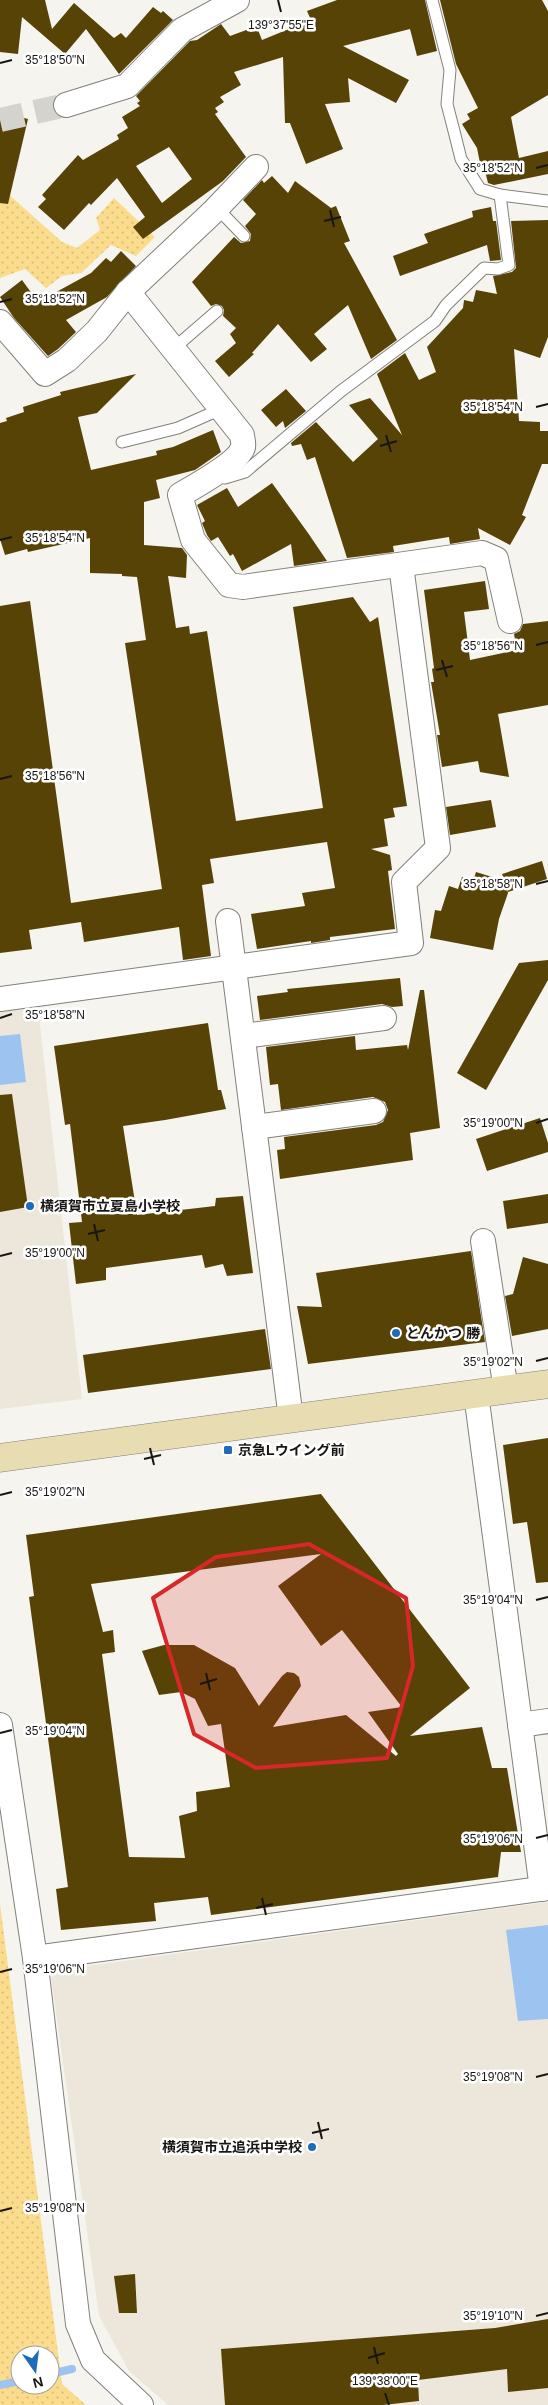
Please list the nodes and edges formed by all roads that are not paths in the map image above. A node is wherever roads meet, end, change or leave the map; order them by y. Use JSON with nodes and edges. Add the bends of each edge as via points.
{"nodes":[{"id":1,"x":237,"y":0,"type":"edge"},
{"id":2,"x":432,"y":0,"type":"edge"},
{"id":3,"x":66,"y":106,"type":"tunnel mouth"},
{"id":4,"x":256,"y":167,"type":"dead end"},
{"id":5,"x":500,"y":195,"type":"junction"},
{"id":6,"x":548,"y":201,"type":"edge"},
{"id":7,"x":217,"y":208,"type":"junction"},
{"id":8,"x":244,"y":236,"type":"dead end"},
{"id":9,"x":128,"y":292,"type":"junction"},
{"id":10,"x":218,"y":311,"type":"dead end"},
{"id":11,"x":0,"y":322,"type":"edge"},
{"id":12,"x":173,"y":349,"type":"junction"},
{"id":13,"x":221,"y":409,"type":"junction"},
{"id":14,"x":122,"y":442,"type":"dead end"},
{"id":15,"x":210,"y":476,"type":"junction"},
{"id":16,"x":401,"y":565,"type":"junction"},
{"id":17,"x":510,"y":622,"type":"dead end"},
{"id":18,"x":228,"y":921,"type":"dead end"},
{"id":19,"x":234,"y":966,"type":"junction"},
{"id":20,"x":0,"y":999,"type":"edge"},
{"id":21,"x":384,"y":1018,"type":"dead end"},
{"id":22,"x":243,"y":1036,"type":"junction"},
{"id":23,"x":374,"y":1111,"type":"dead end"},
{"id":24,"x":254,"y":1127,"type":"junction"},
{"id":25,"x":483,"y":1241,"type":"dead end"},
{"id":26,"x":548,"y":1384,"type":"edge"},
{"id":27,"x":506,"y":1390,"type":"junction"},
{"id":28,"x":476,"y":1394,"type":"junction"},
{"id":29,"x":291,"y":1419,"type":"junction"},
{"id":30,"x":0,"y":1458,"type":"edge"},
{"id":31,"x":548,"y":1721,"type":"edge"},
{"id":32,"x":0,"y":1725,"type":"edge"},
{"id":33,"x":520,"y":1725,"type":"junction"},
{"id":34,"x":545,"y":1888,"type":"edge"},
{"id":35,"x":34,"y":1958,"type":"junction"},
{"id":36,"x":141,"y":2405,"type":"edge"}],
"edges":[{"from":1,"to":3,"type":"street","via":[[182,30],[127,86]]},
{"from":2,"to":5,"type":"lane","via":[[450,70],[447,104],[461,158],[480,189]]},
{"from":4,"to":7,"type":"street"},
{"from":5,"to":6,"type":"lane"},
{"from":5,"to":15,"type":"lane","via":[[509,265],[498,269],[484,268],[446,305],[435,321],[341,391],[244,472],[225,478]]},
{"from":7,"to":8,"type":"lane"},
{"from":7,"to":9,"type":"street"},
{"from":9,"to":11,"type":"street","via":[[97,331],[66,360],[45,374]]},
{"from":9,"to":12,"type":"street"},
{"from":10,"to":12,"type":"lane"},
{"from":12,"to":13,"type":"street"},
{"from":13,"to":14,"type":"lane","via":[[178,428]]},
{"from":13,"to":15,"type":"street","via":[[242,435],[243,446],[238,455]]},
{"from":15,"to":16,"type":"street","via":[[180,495],[193,540],[229,585],[243,587]]},
{"from":16,"to":17,"type":"street","via":[[482,553],[496,559]]},
{"from":16,"to":19,"type":"street","via":[[438,848],[404,882],[411,943]]},
{"from":18,"to":19,"type":"street"},
{"from":19,"to":20,"type":"street"},
{"from":19,"to":22,"type":"street"},
{"from":21,"to":22,"type":"street"},
{"from":22,"to":24,"type":"street"},
{"from":23,"to":24,"type":"street"},
{"from":24,"to":29,"type":"street"},
{"from":25,"to":27,"type":"street"},
{"from":26,"to":27,"type":"street"},
{"from":27,"to":28,"type":"street"},
{"from":28,"to":29,"type":"street"},
{"from":28,"to":33,"type":"street"},
{"from":29,"to":30,"type":"street"},
{"from":31,"to":33,"type":"street"},
{"from":32,"to":35,"type":"street"},
{"from":33,"to":34,"type":"street"},
{"from":34,"to":35,"type":"street"},
{"from":35,"to":36,"type":"street","via":[[78,2324],[93,2360]]}]}
